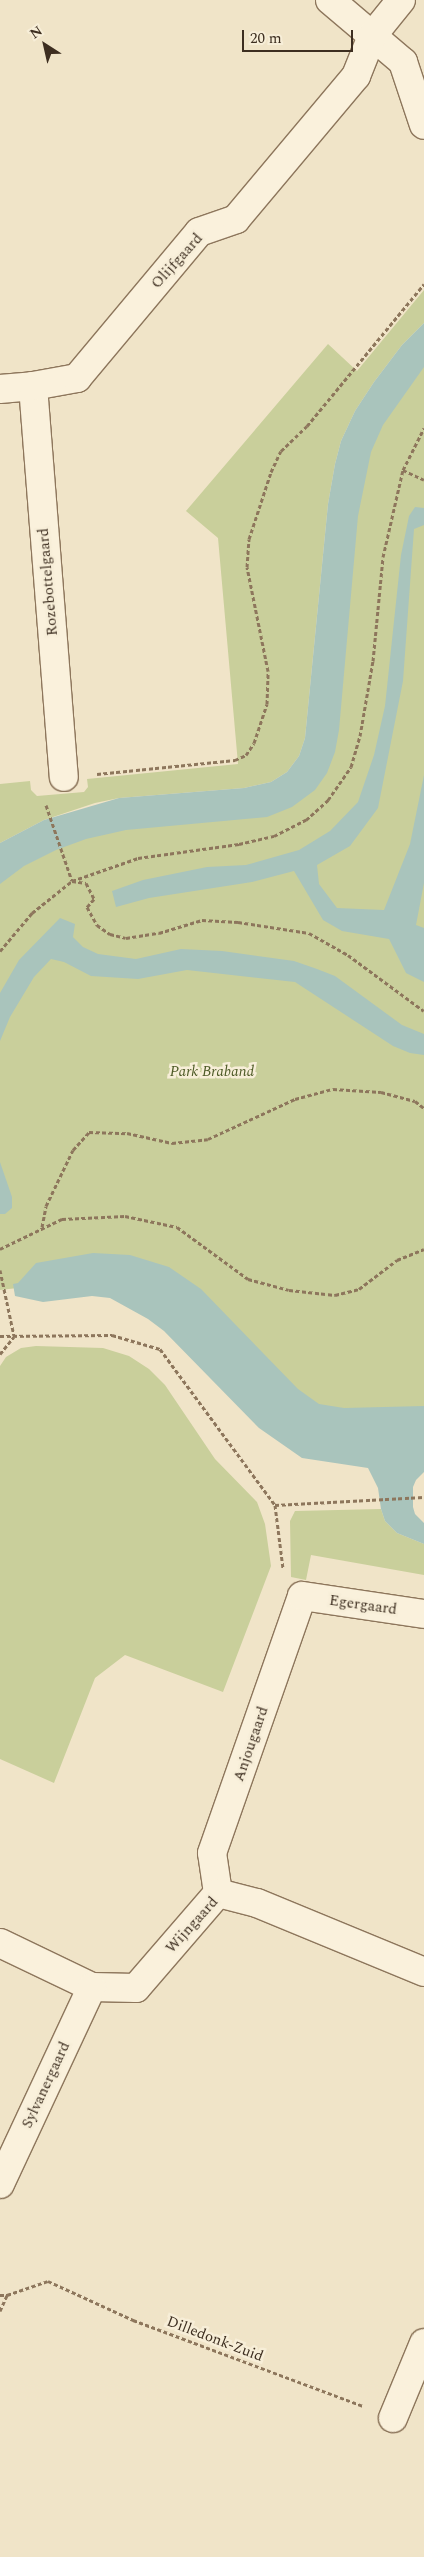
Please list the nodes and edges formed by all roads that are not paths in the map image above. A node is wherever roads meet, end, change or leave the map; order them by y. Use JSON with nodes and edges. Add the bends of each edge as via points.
{"nodes":[{"id":1,"x":330,"y":0,"type":"edge"},
{"id":2,"x":401,"y":0,"type":"edge"},
{"id":3,"x":372,"y":36,"type":"junction"},
{"id":4,"x":424,"y":125,"type":"edge"},
{"id":5,"x":33,"y":386,"type":"junction"},
{"id":6,"x":0,"y":389,"type":"edge"},
{"id":7,"x":64,"y":777,"type":"road end"},
{"id":8,"x":302,"y":1596,"type":"joint"},
{"id":9,"x":424,"y":1614,"type":"edge"},
{"id":10,"x":218,"y":1893,"type":"junction"},
{"id":11,"x":0,"y":1943,"type":"edge"},
{"id":12,"x":424,"y":1972,"type":"edge"},
{"id":13,"x":92,"y":1987,"type":"junction"},
{"id":14,"x":0,"y":2184,"type":"edge"},
{"id":15,"x":424,"y":2343,"type":"edge"},
{"id":16,"x":393,"y":2418,"type":"road end"}],
"edges":[{"from":1,"to":3,"type":"street"},
{"from":2,"to":3,"type":"street","name":"Olijfgaard"},
{"from":3,"to":4,"type":"street","via":[[403,62]]},
{"from":3,"to":5,"type":"street","name":"Olijfgaard","via":[[356,76],[236,219],[199,232],[77,378]]},
{"from":5,"to":6,"type":"street","name":"Olijfgaard"},
{"from":5,"to":7,"type":"street","name":"Rozebottelgaard"},
{"from":8,"to":9,"type":"street","name":"Egergaard"},
{"from":8,"to":10,"type":"street","name":"Anjougaard","via":[[212,1853]]},
{"from":10,"to":12,"type":"street","name":"Wijngaard","via":[[257,1903]]},
{"from":10,"to":13,"type":"street","name":"Wijngaard","via":[[136,1988]]},
{"from":11,"to":13,"type":"street","name":"Wijngaard"},
{"from":13,"to":14,"type":"street","name":"Sylvanergaard"},
{"from":15,"to":16,"type":"street"}]}
